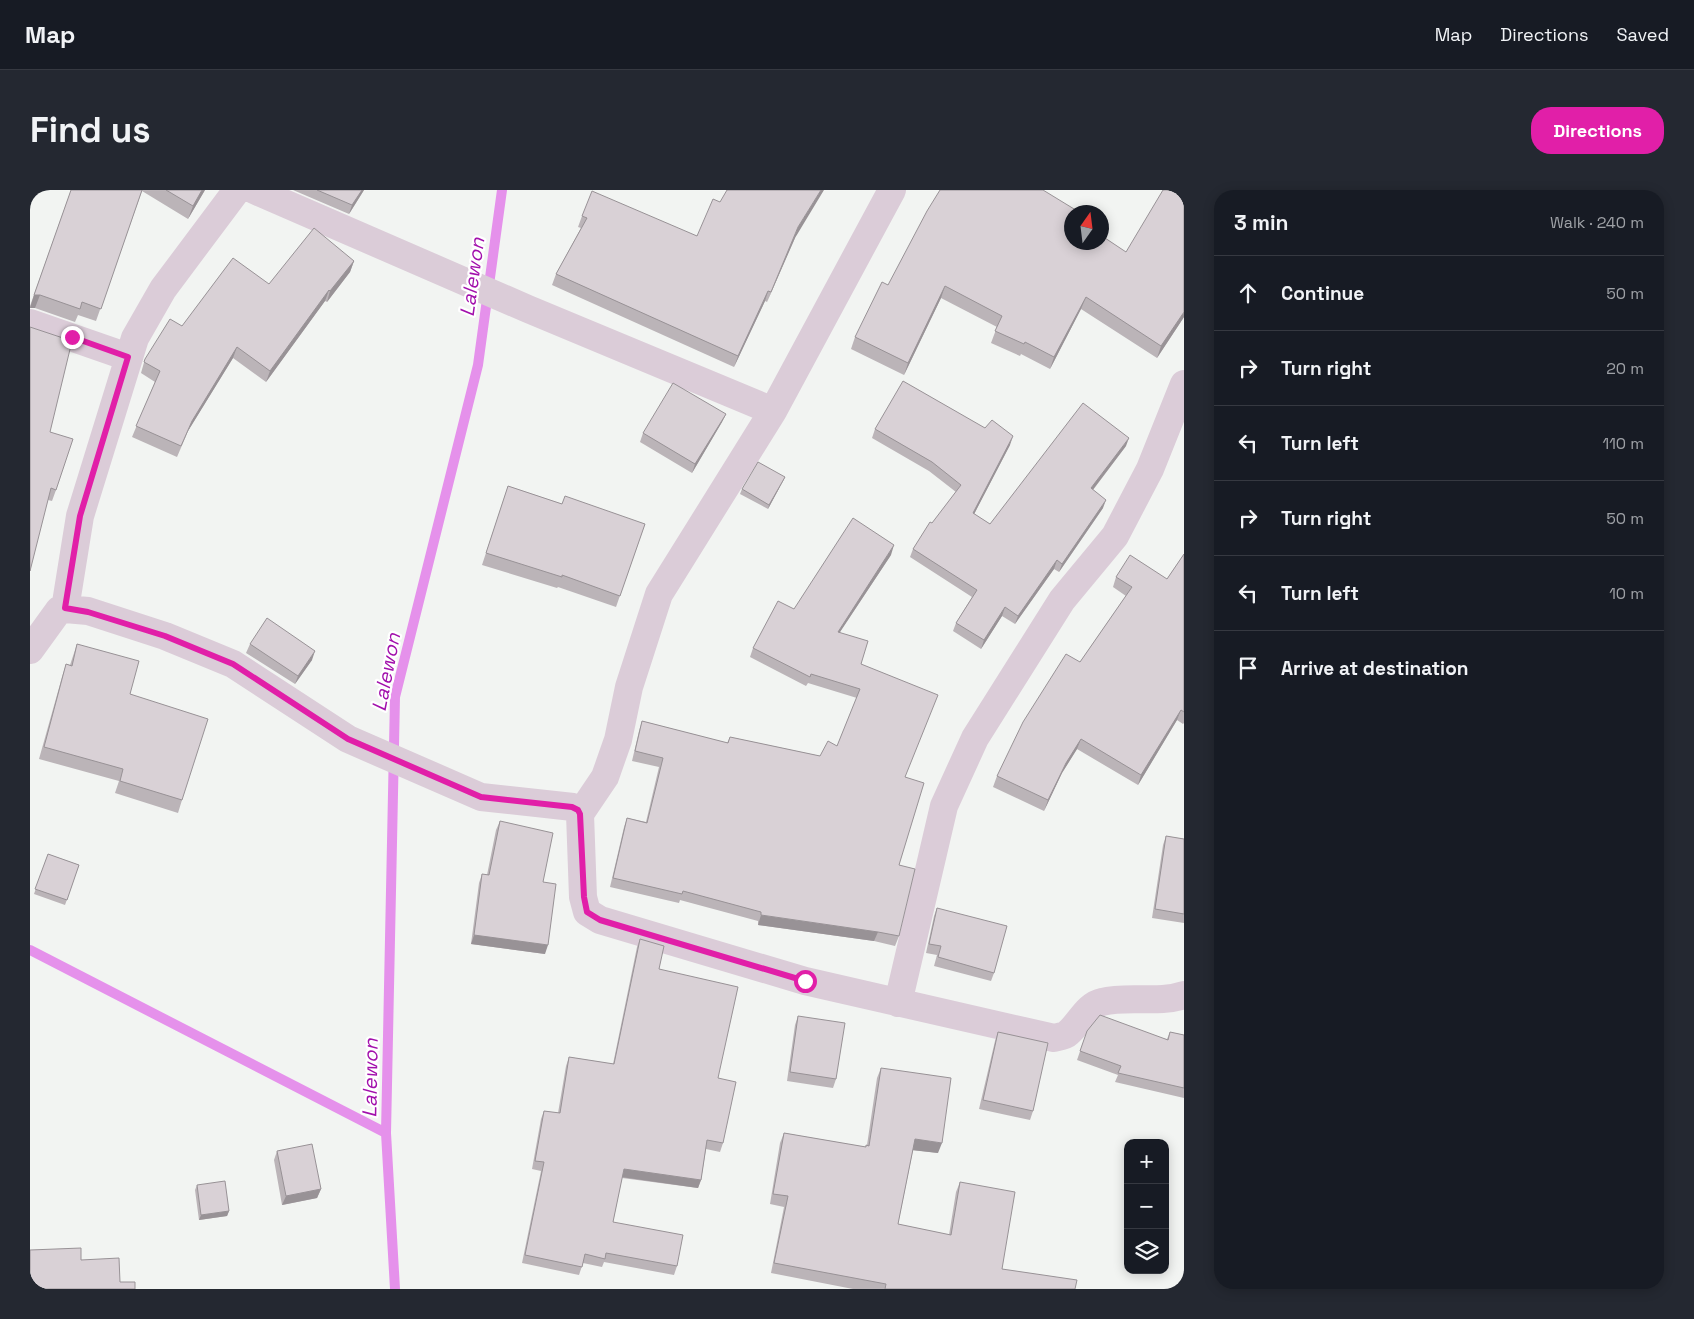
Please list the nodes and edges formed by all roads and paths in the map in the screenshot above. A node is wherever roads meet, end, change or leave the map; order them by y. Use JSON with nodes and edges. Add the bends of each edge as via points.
{"nodes":[{"id":1,"x":237,"y":190,"type":"edge"},
{"id":2,"x":254,"y":190,"type":"edge"},
{"id":3,"x":892,"y":190,"type":"edge"},
{"id":4,"x":30,"y":323,"type":"edge"},
{"id":5,"x":128,"y":357,"type":"junction"},
{"id":6,"x":1184,"y":384,"type":"edge"},
{"id":7,"x":773,"y":411,"type":"junction"},
{"id":8,"x":65,"y":608,"type":"junction"},
{"id":9,"x":30,"y":650,"type":"edge"},
{"id":10,"x":580,"y":814,"type":"junction"},
{"id":11,"x":1184,"y":995,"type":"edge"},
{"id":12,"x":898,"y":1002,"type":"junction"}],
"edges":[{"from":1,"to":5,"type":"street","via":[[163,288]]},
{"from":2,"to":7,"type":"street"},
{"from":3,"to":7,"type":"street"},
{"from":4,"to":5,"type":"street"},
{"from":5,"to":8,"type":"street","via":[[80,516]]},
{"from":6,"to":12,"type":"street","via":[[1150,469],[1115,536],[1062,600],[975,738],[944,806]]},
{"from":7,"to":10,"type":"street","via":[[659,594],[629,686],[618,740],[604,776]]},
{"from":8,"to":9,"type":"street","via":[[59,610]]},
{"from":8,"to":10,"type":"street","via":[[165,636],[233,664],[348,739],[481,797],[572,807]]},
{"from":10,"to":12,"type":"street","via":[[584,897],[587,912],[600,920],[805,981]]},
{"from":11,"to":12,"type":"street","via":[[1100,1002],[1086,1012],[1067,1034],[1054,1038]]}]}
